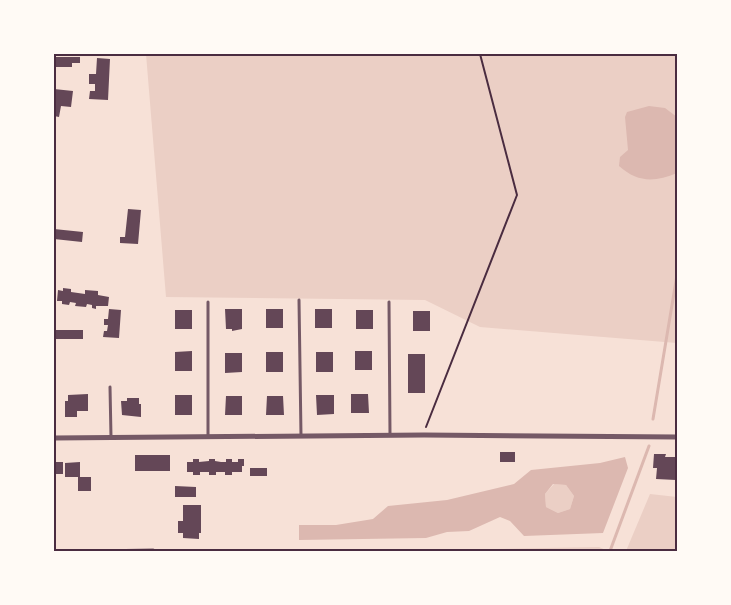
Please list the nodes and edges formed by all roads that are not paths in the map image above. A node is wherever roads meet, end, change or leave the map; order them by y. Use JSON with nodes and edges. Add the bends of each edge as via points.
{"nodes":[{"id":1,"x":299,"y":300,"type":"dead end"},
{"id":2,"x":208,"y":302,"type":"dead end"},
{"id":3,"x":390,"y":302,"type":"dead end"},
{"id":4,"x":110,"y":387,"type":"dead end"},
{"id":5,"x":390,"y":435,"type":"junction"},
{"id":6,"x":208,"y":436,"type":"junction"},
{"id":7,"x":301,"y":436,"type":"junction"},
{"id":8,"x":677,"y":436,"type":"edge"},
{"id":9,"x":111,"y":437,"type":"junction"},
{"id":10,"x":54,"y":438,"type":"edge"},
{"id":11,"x":153,"y":550,"type":"edge"},
{"id":12,"x":98,"y":551,"type":"edge"}],
"edges":[{"from":1,"to":7,"type":"lane"},
{"from":2,"to":6,"type":"lane"},
{"from":3,"to":5,"type":"lane"},
{"from":4,"to":9,"type":"lane"},
{"from":5,"to":7,"type":"street"},
{"from":5,"to":8,"type":"street"},
{"from":6,"to":7,"type":"street"},
{"from":6,"to":9,"type":"street"},
{"from":9,"to":10,"type":"street"},
{"from":11,"to":12,"type":"lane"}]}
